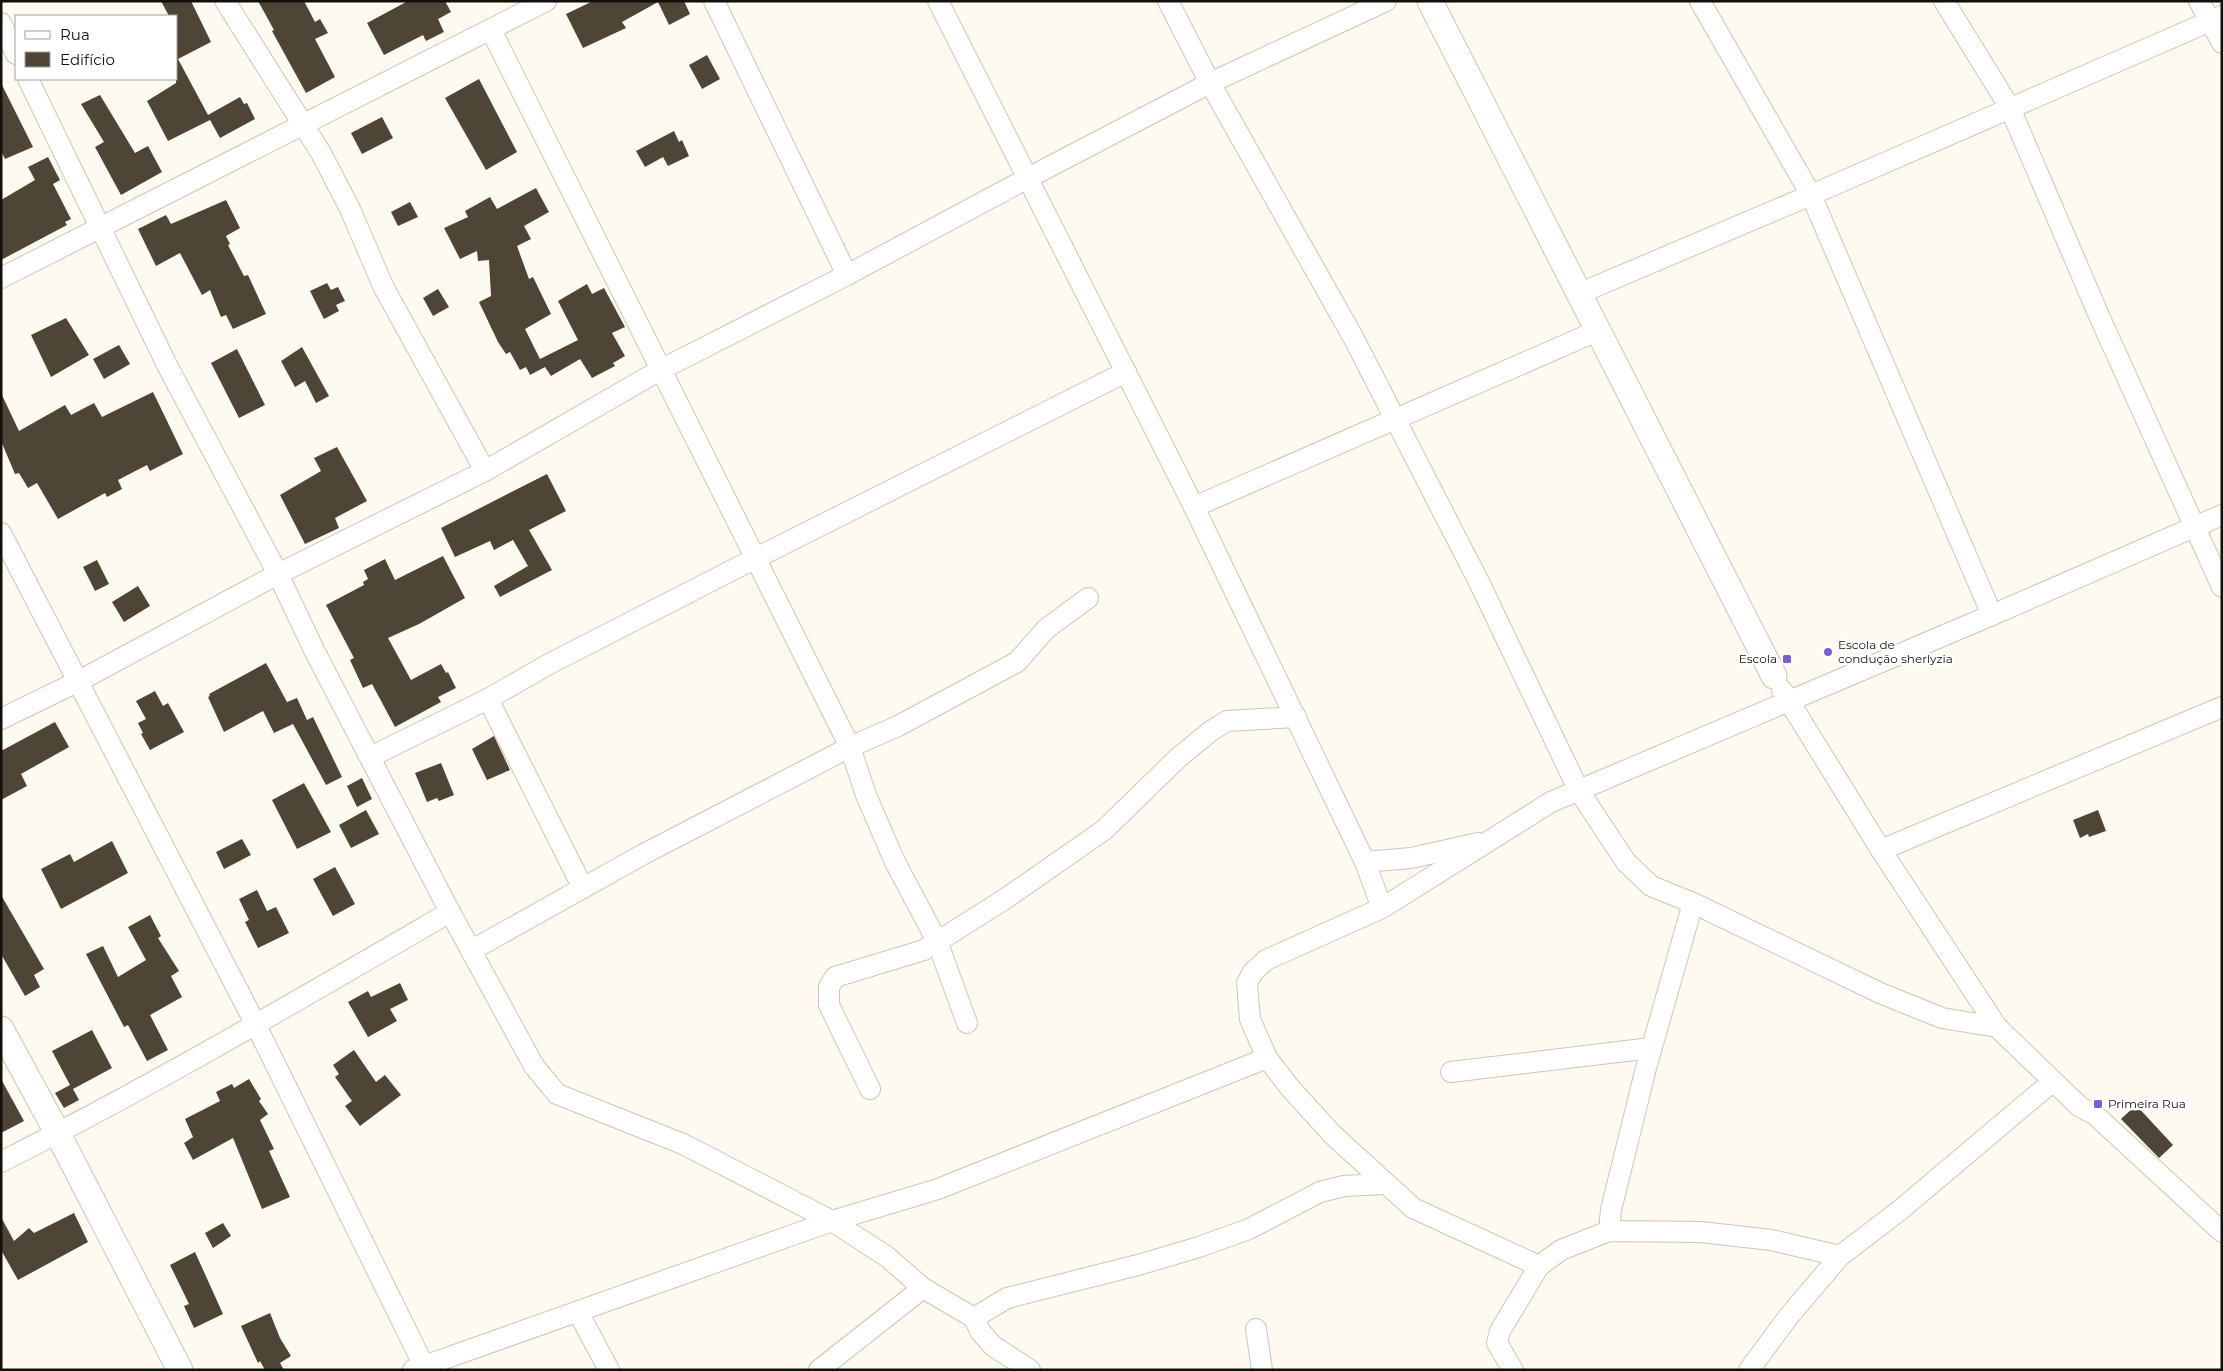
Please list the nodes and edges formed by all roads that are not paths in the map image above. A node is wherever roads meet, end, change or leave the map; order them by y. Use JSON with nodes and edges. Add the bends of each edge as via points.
{"nodes":[{"id":1,"x":226,"y":1,"type":"edge"},
{"id":2,"x":546,"y":1,"type":"edge"},
{"id":3,"x":714,"y":1,"type":"edge"},
{"id":4,"x":938,"y":1,"type":"edge"},
{"id":5,"x":1168,"y":1,"type":"edge"},
{"id":6,"x":1386,"y":1,"type":"edge"},
{"id":7,"x":1430,"y":1,"type":"edge"},
{"id":8,"x":1700,"y":1,"type":"edge"},
{"id":9,"x":1944,"y":1,"type":"edge"},
{"id":10,"x":2199,"y":1,"type":"edge"},
{"id":11,"x":2216,"y":18,"type":"edge"},
{"id":12,"x":1,"y":23,"type":"edge"},
{"id":13,"x":491,"y":30,"type":"junction"},
{"id":14,"x":2222,"y":43,"type":"edge"},
{"id":15,"x":15,"y":52,"type":"edge"},
{"id":16,"x":28,"y":80,"type":"edge"},
{"id":17,"x":1210,"y":84,"type":"junction"},
{"id":18,"x":2010,"y":108,"type":"junction"},
{"id":19,"x":304,"y":126,"type":"junction"},
{"id":20,"x":1026,"y":178,"type":"junction"},
{"id":21,"x":1811,"y":195,"type":"junction"},
{"id":22,"x":100,"y":229,"type":"junction"},
{"id":23,"x":847,"y":275,"type":"junction"},
{"id":24,"x":1,"y":278,"type":"edge"},
{"id":25,"x":1578,"y":294,"type":"junction"},
{"id":26,"x":1597,"y":331,"type":"junction"},
{"id":27,"x":660,"y":370,"type":"junction"},
{"id":28,"x":1126,"y":372,"type":"junction"},
{"id":29,"x":1396,"y":420,"type":"junction"},
{"id":30,"x":485,"y":471,"type":"junction"},
{"id":31,"x":1194,"y":507,"type":"junction"},
{"id":32,"x":2222,"y":515,"type":"edge"},
{"id":33,"x":2195,"y":526,"type":"junction"},
{"id":34,"x":1,"y":532,"type":"edge"},
{"id":35,"x":756,"y":558,"type":"junction"},
{"id":36,"x":278,"y":574,"type":"junction"},
{"id":37,"x":2222,"y":587,"type":"edge"},
{"id":38,"x":1088,"y":598,"type":"dead end"},
{"id":39,"x":1992,"y":615,"type":"junction"},
{"id":40,"x":1774,"y":676,"type":"joint"},
{"id":41,"x":79,"y":681,"type":"junction"},
{"id":42,"x":488,"y":699,"type":"junction"},
{"id":43,"x":1788,"y":701,"type":"junction"},
{"id":44,"x":2222,"y":707,"type":"edge"},
{"id":45,"x":1296,"y":718,"type":"junction"},
{"id":46,"x":1,"y":719,"type":"edge"},
{"id":47,"x":850,"y":747,"type":"junction"},
{"id":48,"x":370,"y":757,"type":"junction"},
{"id":49,"x":1579,"y":792,"type":"junction"},
{"id":50,"x":1488,"y":840,"type":"junction"},
{"id":51,"x":1880,"y":850,"type":"junction"},
{"id":52,"x":1365,"y":862,"type":"junction"},
{"id":53,"x":583,"y":888,"type":"junction"},
{"id":54,"x":1693,"y":903,"type":"junction"},
{"id":55,"x":1382,"y":908,"type":"junction"},
{"id":56,"x":450,"y":912,"type":"junction"},
{"id":57,"x":937,"y":940,"type":"junction"},
{"id":58,"x":472,"y":950,"type":"junction"},
{"id":59,"x":967,"y":1023,"type":"dead end"},
{"id":60,"x":256,"y":1025,"type":"junction"},
{"id":61,"x":1997,"y":1026,"type":"junction"},
{"id":62,"x":1,"y":1029,"type":"edge"},
{"id":63,"x":1651,"y":1048,"type":"junction"},
{"id":64,"x":1267,"y":1058,"type":"junction"},
{"id":65,"x":1451,"y":1072,"type":"dead end"},
{"id":66,"x":2052,"y":1082,"type":"junction"},
{"id":67,"x":870,"y":1089,"type":"dead end"},
{"id":68,"x":58,"y":1134,"type":"junction"},
{"id":69,"x":1,"y":1162,"type":"edge"},
{"id":70,"x":1384,"y":1184,"type":"junction"},
{"id":71,"x":832,"y":1221,"type":"junction"},
{"id":72,"x":1609,"y":1231,"type":"junction"},
{"id":73,"x":2222,"y":1232,"type":"edge"},
{"id":74,"x":1840,"y":1256,"type":"junction"},
{"id":75,"x":1539,"y":1266,"type":"junction"},
{"id":76,"x":923,"y":1288,"type":"junction"},
{"id":77,"x":578,"y":1312,"type":"junction"},
{"id":78,"x":974,"y":1318,"type":"junction"},
{"id":79,"x":1256,"y":1329,"type":"dead end"},
{"id":80,"x":419,"y":1368,"type":"edge"},
{"id":81,"x":180,"y":1370,"type":"edge"},
{"id":82,"x":609,"y":1370,"type":"edge"},
{"id":83,"x":819,"y":1370,"type":"edge"},
{"id":84,"x":1030,"y":1370,"type":"edge"},
{"id":85,"x":1262,"y":1370,"type":"edge"},
{"id":86,"x":1513,"y":1370,"type":"edge"},
{"id":87,"x":1749,"y":1370,"type":"edge"}],
"edges":[{"from":1,"to":19,"type":"street"},
{"from":2,"to":13,"type":"street"},
{"from":3,"to":23,"type":"street"},
{"from":4,"to":20,"type":"street"},
{"from":5,"to":17,"type":"street"},
{"from":6,"to":17,"type":"street"},
{"from":7,"to":25,"type":"street"},
{"from":8,"to":21,"type":"street"},
{"from":9,"to":18,"type":"street"},
{"from":10,"to":11,"type":"street"},
{"from":11,"to":14,"type":"street"},
{"from":11,"to":18,"type":"street"},
{"from":12,"to":15,"type":"street"},
{"from":13,"to":19,"type":"street"},
{"from":13,"to":27,"type":"street"},
{"from":16,"to":22,"type":"street"},
{"from":17,"to":20,"type":"street"},
{"from":17,"to":29,"type":"street","via":[[1353,337]]},
{"from":18,"to":21,"type":"street"},
{"from":18,"to":33,"type":"street","via":[[2100,318]]},
{"from":19,"to":22,"type":"street"},
{"from":19,"to":30,"type":"street","via":[[350,209],[384,288]]},
{"from":20,"to":23,"type":"street"},
{"from":20,"to":28,"type":"street"},
{"from":21,"to":25,"type":"street"},
{"from":21,"to":39,"type":"street"},
{"from":22,"to":24,"type":"street"},
{"from":22,"to":36,"type":"street","via":[[168,367]]},
{"from":23,"to":27,"type":"street"},
{"from":25,"to":26,"type":"street"},
{"from":26,"to":29,"type":"street"},
{"from":26,"to":40,"type":"street"},
{"from":27,"to":30,"type":"street"},
{"from":27,"to":35,"type":"street"},
{"from":28,"to":31,"type":"street"},
{"from":28,"to":35,"type":"street"},
{"from":29,"to":31,"type":"street"},
{"from":29,"to":49,"type":"street","via":[[1480,582]]},
{"from":30,"to":36,"type":"street"},
{"from":31,"to":45,"type":"street"},
{"from":32,"to":33,"type":"street"},
{"from":33,"to":37,"type":"street"},
{"from":33,"to":39,"type":"street"},
{"from":34,"to":41,"type":"street"},
{"from":35,"to":42,"type":"street","via":[[549,664]]},
{"from":35,"to":47,"type":"street"},
{"from":36,"to":41,"type":"street"},
{"from":36,"to":48,"type":"street"},
{"from":38,"to":47,"type":"street","via":[[1046,629],[1017,662],[898,726]]},
{"from":39,"to":43,"type":"street"},
{"from":40,"to":43,"type":"street"},
{"from":41,"to":46,"type":"street"},
{"from":41,"to":60,"type":"street"},
{"from":42,"to":48,"type":"street"},
{"from":42,"to":53,"type":"street"},
{"from":43,"to":49,"type":"street"},
{"from":43,"to":51,"type":"street"},
{"from":44,"to":51,"type":"street"},
{"from":45,"to":52,"type":"street"},
{"from":45,"to":57,"type":"street","via":[[1227,721],[1179,757],[1104,830],[1005,899]]},
{"from":47,"to":53,"type":"street"},
{"from":47,"to":57,"type":"street","via":[[894,862]]},
{"from":48,"to":56,"type":"street"},
{"from":49,"to":50,"type":"street","via":[[1551,802]]},
{"from":49,"to":54,"type":"street","via":[[1626,862],[1651,886]]},
{"from":50,"to":52,"type":"street","via":[[1411,858]]},
{"from":50,"to":55,"type":"street"},
{"from":51,"to":61,"type":"street"},
{"from":52,"to":55,"type":"street"},
{"from":53,"to":58,"type":"street"},
{"from":54,"to":61,"type":"street","via":[[1903,1003],[1942,1018]]},
{"from":54,"to":63,"type":"street"},
{"from":55,"to":64,"type":"street","via":[[1266,960],[1253,972],[1247,983],[1250,1019]]},
{"from":56,"to":58,"type":"street"},
{"from":56,"to":60,"type":"street"},
{"from":57,"to":59,"type":"street"},
{"from":57,"to":67,"type":"street","via":[[924,950],[835,978],[829,987],[829,1005]]},
{"from":58,"to":71,"type":"street","via":[[534,1066],[557,1094],[683,1144]]},
{"from":60,"to":68,"type":"street"},
{"from":60,"to":80,"type":"street"},
{"from":61,"to":66,"type":"street"},
{"from":62,"to":68,"type":"street"},
{"from":63,"to":65,"type":"street"},
{"from":63,"to":72,"type":"street","via":[[1611,1210]]},
{"from":64,"to":70,"type":"street","via":[[1333,1135]]},
{"from":64,"to":71,"type":"street","via":[[938,1189]]},
{"from":66,"to":73,"type":"street","via":[[2094,1114]]},
{"from":66,"to":74,"type":"street","via":[[1899,1211]]},
{"from":68,"to":69,"type":"street"},
{"from":68,"to":81,"type":"street"},
{"from":70,"to":75,"type":"street","via":[[1413,1208]]},
{"from":70,"to":78,"type":"street","via":[[1344,1186],[1320,1192],[1249,1229],[1200,1247],[1138,1266],[1007,1298]]},
{"from":71,"to":76,"type":"street","via":[[886,1256]]},
{"from":71,"to":77,"type":"street"},
{"from":72,"to":74,"type":"street","via":[[1701,1232],[1771,1240]]},
{"from":72,"to":75,"type":"street","via":[[1561,1250]]},
{"from":74,"to":87,"type":"street"},
{"from":75,"to":86,"type":"street","via":[[1500,1331],[1497,1343]]},
{"from":76,"to":78,"type":"street"},
{"from":76,"to":83,"type":"street"},
{"from":77,"to":80,"type":"street"},
{"from":77,"to":82,"type":"street"},
{"from":78,"to":84,"type":"street","via":[[980,1331],[994,1346]]},
{"from":79,"to":85,"type":"street"}]}
